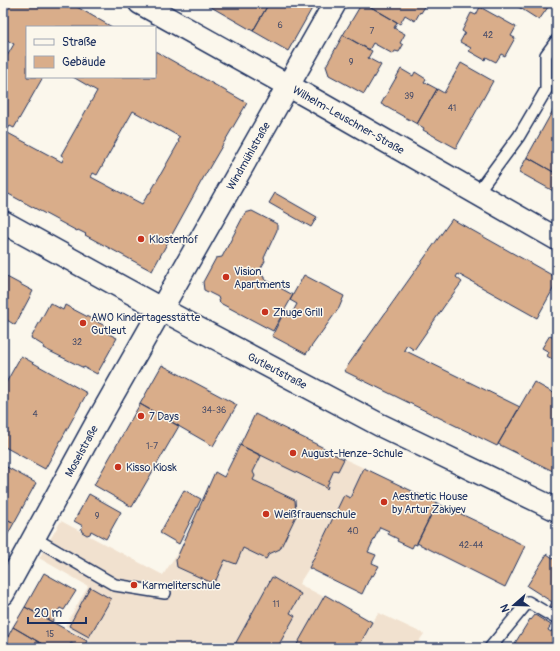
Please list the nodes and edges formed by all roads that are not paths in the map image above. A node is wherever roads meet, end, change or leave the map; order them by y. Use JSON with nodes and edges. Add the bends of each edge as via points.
{"nodes":[{"id":1,"x":140,"y":3,"type":"edge"},
{"id":2,"x":335,"y":3,"type":"edge"},
{"id":3,"x":557,"y":40,"type":"edge"},
{"id":4,"x":289,"y":85,"type":"junction"},
{"id":5,"x":477,"y":193,"type":"junction"},
{"id":6,"x":3,"y":222,"type":"edge"},
{"id":7,"x":557,"y":238,"type":"edge"},
{"id":8,"x":161,"y":309,"type":"junction"},
{"id":9,"x":557,"y":510,"type":"edge"},
{"id":10,"x":34,"y":538,"type":"junction"},
{"id":11,"x":165,"y":593,"type":"dead end"},
{"id":12,"x":3,"y":594,"type":"edge"},
{"id":13,"x":557,"y":619,"type":"edge"},
{"id":14,"x":490,"y":648,"type":"edge"}],
"edges":[{"from":1,"to":4,"type":"main road","name":"Wilhelm-Leuschner-Straße"},
{"from":2,"to":4,"type":"main road","name":"Windmühlstraße"},
{"from":3,"to":5,"type":"lane","via":[[546,55],[546,90],[519,136]]},
{"from":4,"to":5,"type":"main road","name":"Wilhelm-Leuschner-Straße"},
{"from":4,"to":8,"type":"main road","name":"Windmühlstraße"},
{"from":5,"to":7,"type":"main road","name":"Wilhelm-Leuschner-Straße"},
{"from":6,"to":8,"type":"main road","name":"Gutleutstraße"},
{"from":8,"to":9,"type":"main road","name":"Gutleutstraße","via":[[380,425]]},
{"from":8,"to":10,"type":"main road","name":"Moselstraße"},
{"from":10,"to":11,"type":"lane","via":[[115,585]]},
{"from":10,"to":12,"type":"main road","name":"Moselstraße"},
{"from":13,"to":14,"type":"lane","via":[[528,602]]}]}
